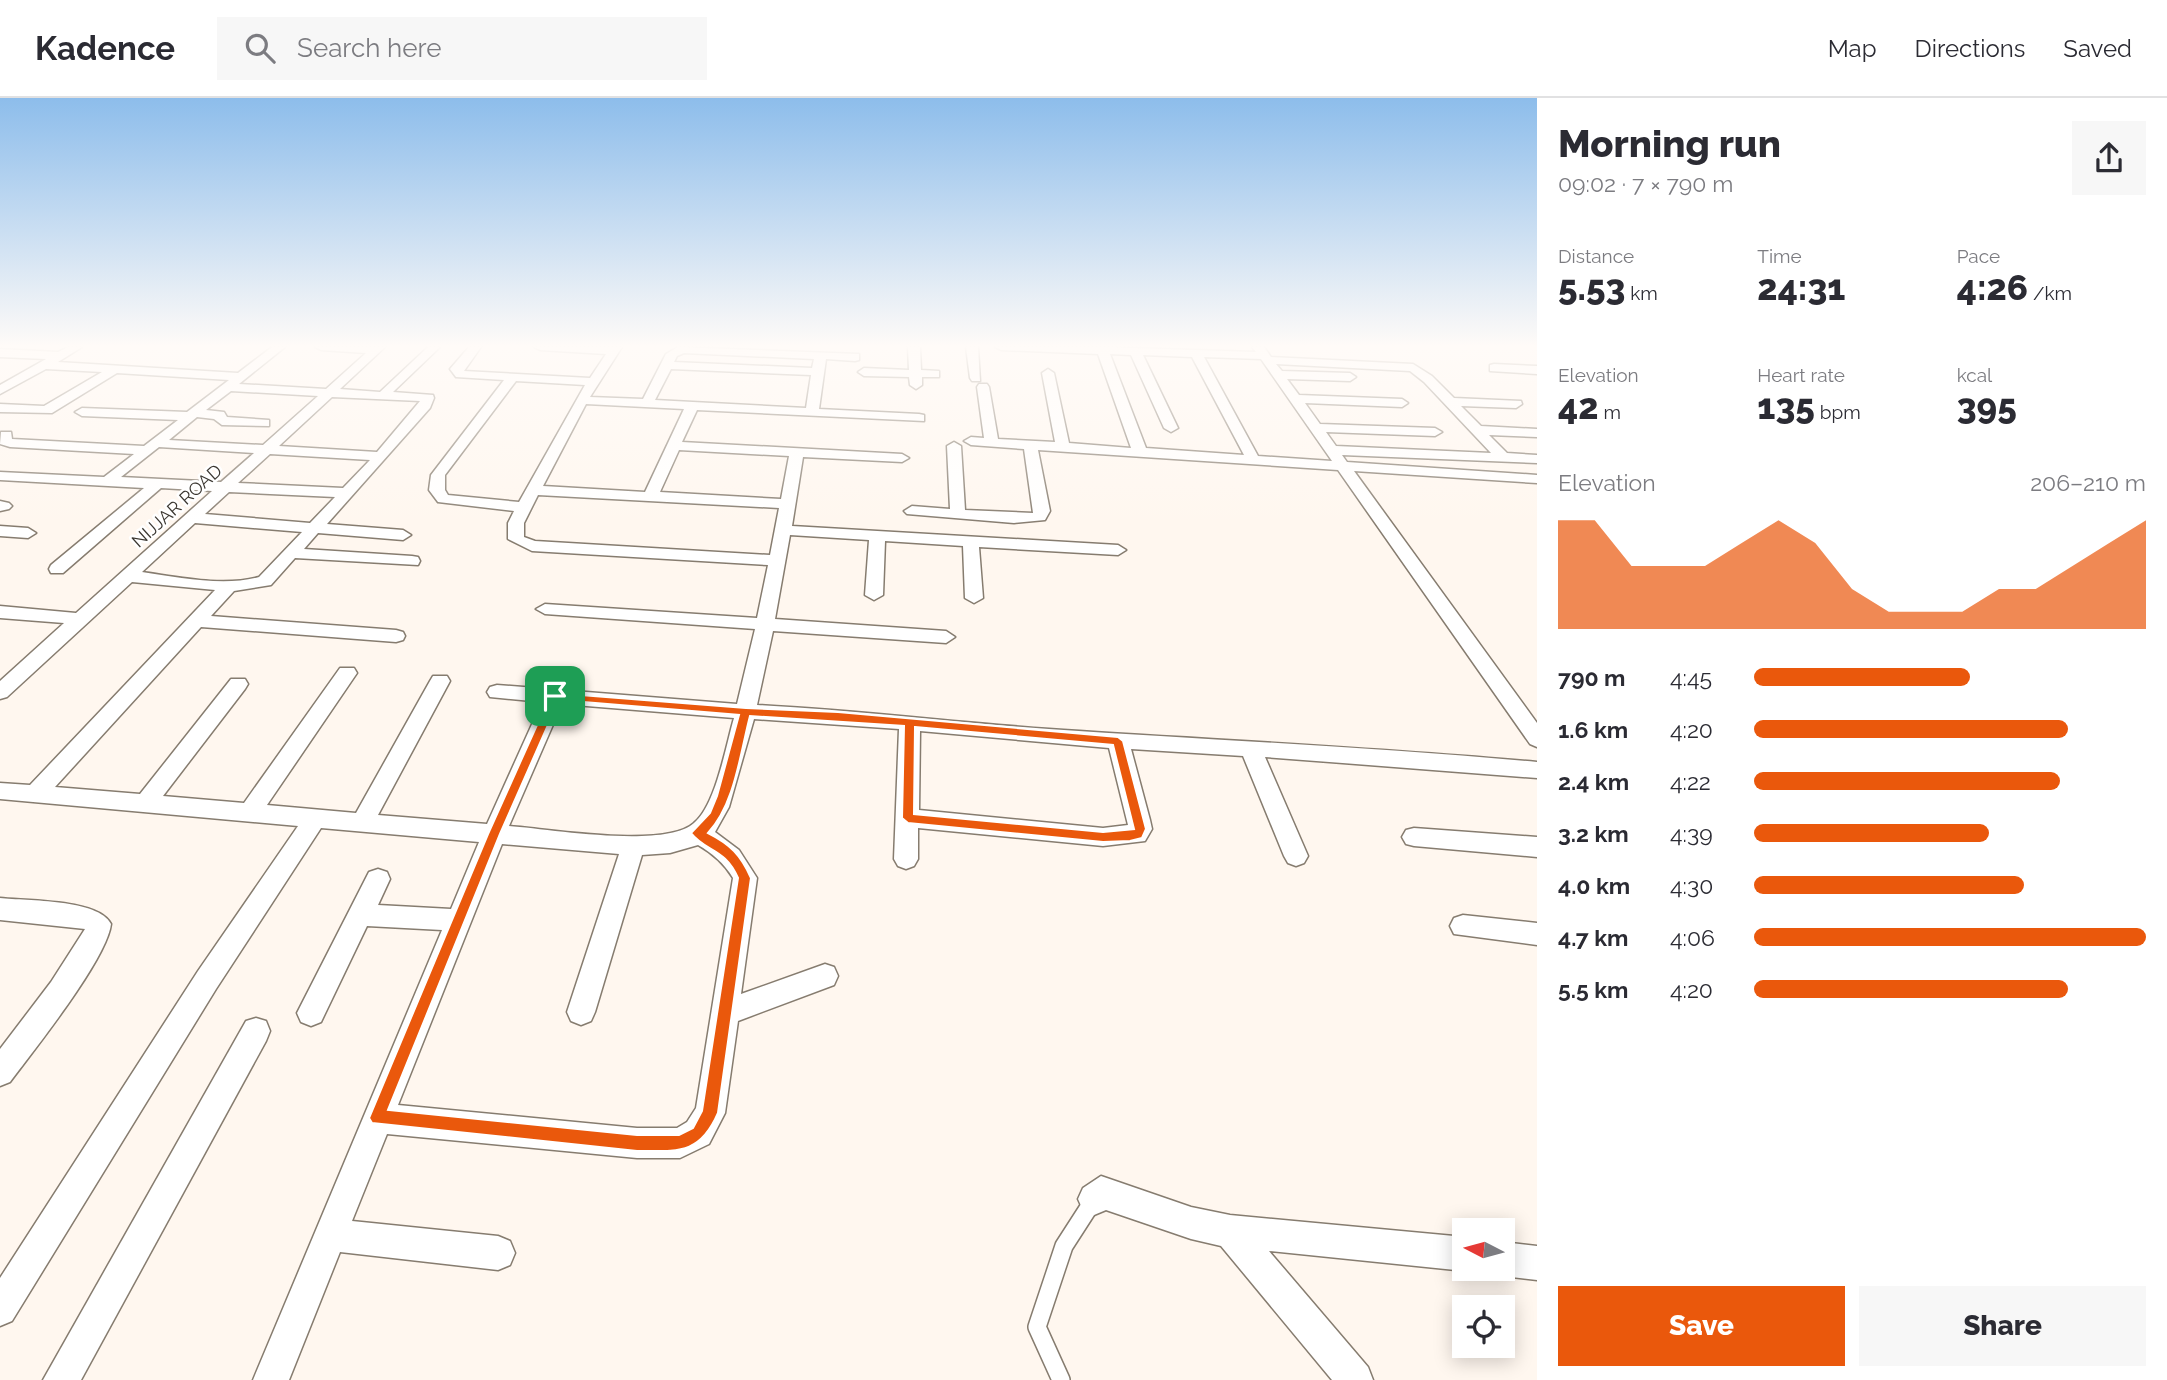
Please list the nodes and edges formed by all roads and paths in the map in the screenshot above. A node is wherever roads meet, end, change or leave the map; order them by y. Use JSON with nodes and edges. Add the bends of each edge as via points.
{"nodes":[{"id":1,"x":52,"y":407,"type":"edge"},
{"id":2,"x":202,"y":407,"type":"edge"},
{"id":3,"x":315,"y":407,"type":"edge"},
{"id":4,"x":424,"y":407,"type":"edge"},
{"id":5,"x":490,"y":407,"type":"edge"},
{"id":6,"x":579,"y":407,"type":"edge"},
{"id":7,"x":691,"y":407,"type":"edge"},
{"id":8,"x":740,"y":407,"type":"edge"},
{"id":9,"x":813,"y":407,"type":"edge"},
{"id":10,"x":985,"y":407,"type":"edge"},
{"id":11,"x":1055,"y":407,"type":"edge"},
{"id":12,"x":1121,"y":407,"type":"edge"},
{"id":13,"x":1159,"y":407,"type":"edge"},
{"id":14,"x":1225,"y":407,"type":"edge"},
{"id":15,"x":1301,"y":407,"type":"edge"},
{"id":16,"x":1454,"y":407,"type":"edge"},
{"id":17,"x":0,"y":408,"type":"edge"},
{"id":18,"x":47,"y":410,"type":"junction"},
{"id":19,"x":82,"y":411,"type":"dead end"},
{"id":20,"x":812,"y":411,"type":"junction"},
{"id":21,"x":191,"y":415,"type":"junction"},
{"id":22,"x":919,"y":418,"type":"dead end"},
{"id":23,"x":264,"y":423,"type":"dead end"},
{"id":24,"x":1171,"y":428,"type":"dead end"},
{"id":25,"x":1316,"y":428,"type":"junction"},
{"id":26,"x":1476,"y":430,"type":"junction"},
{"id":27,"x":12,"y":431,"type":"edge"},
{"id":28,"x":1435,"y":432,"type":"dead end"},
{"id":29,"x":1537,"y":433,"type":"edge"},
{"id":30,"x":971,"y":441,"type":"dead end"},
{"id":31,"x":992,"y":442,"type":"junction"},
{"id":32,"x":1030,"y":445,"type":"junction"},
{"id":33,"x":674,"y":446,"type":"junction"},
{"id":34,"x":954,"y":446,"type":"dead end"},
{"id":35,"x":152,"y":447,"type":"junction"},
{"id":36,"x":1063,"y":447,"type":"junction"},
{"id":37,"x":1270,"y":448,"type":"dead end"},
{"id":38,"x":268,"y":449,"type":"junction"},
{"id":39,"x":1333,"y":451,"type":"junction"},
{"id":40,"x":797,"y":452,"type":"junction"},
{"id":41,"x":1140,"y":452,"type":"junction"},
{"id":42,"x":381,"y":456,"type":"junction"},
{"id":43,"x":902,"y":457,"type":"dead end"},
{"id":44,"x":1503,"y":457,"type":"junction"},
{"id":45,"x":1253,"y":459,"type":"junction"},
{"id":46,"x":1537,"y":459,"type":"edge"},
{"id":47,"x":1343,"y":466,"type":"junction"},
{"id":48,"x":2,"y":478,"type":"edge"},
{"id":49,"x":1537,"y":479,"type":"edge"},
{"id":50,"x":106,"y":482,"type":"junction"},
{"id":51,"x":156,"y":485,"type":"junction"},
{"id":52,"x":225,"y":489,"type":"junction"},
{"id":53,"x":534,"y":490,"type":"junction"},
{"id":54,"x":347,"y":493,"type":"junction"},
{"id":55,"x":651,"y":496,"type":"junction"},
{"id":56,"x":787,"y":505,"type":"junction"},
{"id":57,"x":524,"y":507,"type":"junction"},
{"id":58,"x":912,"y":511,"type":"dead end"},
{"id":59,"x":958,"y":514,"type":"junction"},
{"id":60,"x":192,"y":519,"type":"junction"},
{"id":61,"x":313,"y":529,"type":"junction"},
{"id":62,"x":782,"y":530,"type":"junction"},
{"id":63,"x":0,"y":531,"type":"edge"},
{"id":64,"x":28,"y":533,"type":"dead end"},
{"id":65,"x":403,"y":535,"type":"dead end"},
{"id":66,"x":877,"y":536,"type":"junction"},
{"id":67,"x":971,"y":541,"type":"junction"},
{"id":68,"x":1118,"y":550,"type":"dead end"},
{"id":69,"x":292,"y":552,"type":"junction"},
{"id":70,"x":775,"y":560,"type":"junction"},
{"id":71,"x":412,"y":561,"type":"dead end"},
{"id":72,"x":57,"y":569,"type":"dead end"},
{"id":73,"x":128,"y":576,"type":"junction"},
{"id":74,"x":230,"y":585,"type":"junction"},
{"id":75,"x":874,"y":595,"type":"dead end"},
{"id":76,"x":974,"y":598,"type":"dead end"},
{"id":77,"x":545,"y":609,"type":"dead end"},
{"id":78,"x":0,"y":612,"type":"edge"},
{"id":79,"x":81,"y":619,"type":"junction"},
{"id":80,"x":197,"y":621,"type":"junction"},
{"id":81,"x":763,"y":622,"type":"junction"},
{"id":82,"x":396,"y":636,"type":"dead end"},
{"id":83,"x":946,"y":637,"type":"dead end"},
{"id":84,"x":347,"y":673,"type":"dead end"},
{"id":85,"x":440,"y":681,"type":"dead end"},
{"id":86,"x":239,"y":684,"type":"dead end"},
{"id":87,"x":0,"y":692,"type":"edge"},
{"id":88,"x":496,"y":692,"type":"dead end"},
{"id":89,"x":555,"y":696,"type":"junction"},
{"id":90,"x":746,"y":712,"type":"junction"},
{"id":91,"x":910,"y":722,"type":"junction"},
{"id":92,"x":1536,"y":736,"type":"edge"},
{"id":93,"x":1118,"y":741,"type":"junction"},
{"id":94,"x":1251,"y":749,"type":"junction"},
{"id":95,"x":1537,"y":770,"type":"edge"},
{"id":96,"x":0,"y":790,"type":"edge"},
{"id":97,"x":34,"y":795,"type":"junction"},
{"id":98,"x":144,"y":805,"type":"junction"},
{"id":99,"x":249,"y":814,"type":"junction"},
{"id":100,"x":908,"y":818,"type":"junction"},
{"id":101,"x":314,"y":820,"type":"junction"},
{"id":102,"x":362,"y":824,"type":"junction"},
{"id":103,"x":697,"y":833,"type":"junction"},
{"id":104,"x":494,"y":834,"type":"junction"},
{"id":105,"x":1415,"y":837,"type":"dead end"},
{"id":106,"x":633,"y":846,"type":"junction"},
{"id":107,"x":1537,"y":847,"type":"edge"},
{"id":108,"x":1296,"y":856,"type":"dead end"},
{"id":109,"x":906,"y":859,"type":"dead end"},
{"id":110,"x":378,"y":879,"type":"dead end"},
{"id":111,"x":0,"y":909,"type":"edge"},
{"id":112,"x":363,"y":915,"type":"junction"},
{"id":113,"x":458,"y":920,"type":"junction"},
{"id":114,"x":1463,"y":926,"type":"dead end"},
{"id":115,"x":1537,"y":934,"type":"edge"},
{"id":116,"x":825,"y":976,"type":"dead end"},
{"id":117,"x":581,"y":1012,"type":"dead end"},
{"id":118,"x":311,"y":1013,"type":"dead end"},
{"id":119,"x":724,"y":1013,"type":"junction"},
{"id":120,"x":256,"y":1031,"type":"dead end"},
{"id":121,"x":3,"y":1065,"type":"edge"},
{"id":122,"x":377,"y":1118,"type":"junction"},
{"id":123,"x":1094,"y":1199,"type":"joint"},
{"id":124,"x":1230,"y":1231,"type":"junction"},
{"id":125,"x":331,"y":1235,"type":"junction"},
{"id":126,"x":498,"y":1253,"type":"dead end"},
{"id":127,"x":1452,"y":1253,"type":"edge"},
{"id":128,"x":1516,"y":1260,"type":"edge"},
{"id":129,"x":1537,"y":1262,"type":"edge"},
{"id":130,"x":0,"y":1309,"type":"edge"},
{"id":131,"x":61,"y":1380,"type":"edge"},
{"id":132,"x":271,"y":1380,"type":"edge"},
{"id":133,"x":1060,"y":1380,"type":"edge"},
{"id":134,"x":1355,"y":1380,"type":"edge"}],
"edges":[{"from":1,"to":18,"type":"street"},
{"from":2,"to":21,"type":"street"},
{"from":3,"to":38,"type":"street","name":"NIJJAR ROAD"},
{"from":4,"to":42,"type":"street"},
{"from":5,"to":57,"type":"street","via":[[438,475],[437,490],[443,499],[454,502]]},
{"from":6,"to":53,"type":"street"},
{"from":7,"to":33,"type":"street"},
{"from":8,"to":20,"type":"street"},
{"from":9,"to":20,"type":"street"},
{"from":10,"to":31,"type":"street"},
{"from":11,"to":36,"type":"street"},
{"from":12,"to":41,"type":"street"},
{"from":13,"to":24,"type":"street"},
{"from":14,"to":45,"type":"street"},
{"from":15,"to":25,"type":"street"},
{"from":16,"to":26,"type":"street"},
{"from":17,"to":18,"type":"street"},
{"from":18,"to":27,"type":"street"},
{"from":19,"to":21,"type":"street"},
{"from":20,"to":22,"type":"street"},
{"from":21,"to":23,"type":"street"},
{"from":21,"to":35,"type":"street"},
{"from":25,"to":28,"type":"street"},
{"from":25,"to":39,"type":"street"},
{"from":26,"to":29,"type":"street"},
{"from":26,"to":44,"type":"street"},
{"from":27,"to":35,"type":"street","via":[[3,440]]},
{"from":30,"to":31,"type":"street"},
{"from":31,"to":32,"type":"street"},
{"from":32,"to":36,"type":"street"},
{"from":32,"to":59,"type":"street","via":[[1042,511],[1039,517]]},
{"from":33,"to":40,"type":"street"},
{"from":33,"to":55,"type":"street"},
{"from":34,"to":59,"type":"street"},
{"from":35,"to":38,"type":"street"},
{"from":35,"to":50,"type":"street"},
{"from":36,"to":41,"type":"street"},
{"from":37,"to":39,"type":"street"},
{"from":38,"to":42,"type":"street"},
{"from":38,"to":52,"type":"street","name":"NIJJAR ROAD"},
{"from":39,"to":44,"type":"street"},
{"from":39,"to":47,"type":"street"},
{"from":40,"to":43,"type":"street"},
{"from":40,"to":56,"type":"street"},
{"from":41,"to":45,"type":"street"},
{"from":42,"to":54,"type":"street"},
{"from":44,"to":46,"type":"street"},
{"from":45,"to":47,"type":"street"},
{"from":47,"to":49,"type":"street"},
{"from":47,"to":92,"type":"street"},
{"from":48,"to":50,"type":"street"},
{"from":50,"to":51,"type":"street"},
{"from":51,"to":52,"type":"street"},
{"from":51,"to":72,"type":"street"},
{"from":52,"to":54,"type":"street"},
{"from":52,"to":60,"type":"street","name":"NIJJAR ROAD"},
{"from":53,"to":55,"type":"street"},
{"from":53,"to":57,"type":"street"},
{"from":54,"to":61,"type":"street"},
{"from":55,"to":56,"type":"street"},
{"from":56,"to":62,"type":"street"},
{"from":57,"to":70,"type":"street","via":[[516,523],[516,539],[533,545]]},
{"from":58,"to":59,"type":"street"},
{"from":60,"to":61,"type":"street"},
{"from":60,"to":73,"type":"street","name":"NIJJAR ROAD"},
{"from":61,"to":65,"type":"street"},
{"from":61,"to":69,"type":"street"},
{"from":62,"to":66,"type":"street"},
{"from":62,"to":70,"type":"street"},
{"from":63,"to":64,"type":"street"},
{"from":66,"to":67,"type":"street"},
{"from":66,"to":75,"type":"street"},
{"from":67,"to":68,"type":"street"},
{"from":67,"to":76,"type":"street"},
{"from":69,"to":71,"type":"street"},
{"from":69,"to":74,"type":"street","via":[[265,581]]},
{"from":70,"to":81,"type":"street"},
{"from":73,"to":74,"type":"street"},
{"from":73,"to":79,"type":"street","name":"NIJJAR ROAD"},
{"from":74,"to":80,"type":"street"},
{"from":77,"to":81,"type":"street"},
{"from":78,"to":79,"type":"street"},
{"from":79,"to":87,"type":"street","name":"NIJJAR ROAD"},
{"from":80,"to":82,"type":"street"},
{"from":80,"to":97,"type":"street"},
{"from":81,"to":83,"type":"street"},
{"from":81,"to":90,"type":"street"},
{"from":84,"to":99,"type":"street"},
{"from":85,"to":102,"type":"street"},
{"from":86,"to":98,"type":"street"},
{"from":88,"to":89,"type":"street"},
{"from":89,"to":90,"type":"street"},
{"from":89,"to":104,"type":"street"},
{"from":90,"to":91,"type":"street"},
{"from":90,"to":103,"type":"street","via":[[723,796],[715,815]]},
{"from":91,"to":93,"type":"street"},
{"from":91,"to":100,"type":"street"},
{"from":93,"to":94,"type":"street"},
{"from":93,"to":100,"type":"street","via":[[1139,820],[1137,834],[1103,837]]},
{"from":94,"to":95,"type":"street"},
{"from":94,"to":108,"type":"street"},
{"from":96,"to":97,"type":"street"},
{"from":97,"to":98,"type":"street"},
{"from":98,"to":99,"type":"street"},
{"from":99,"to":101,"type":"street"},
{"from":100,"to":109,"type":"street"},
{"from":101,"to":102,"type":"street"},
{"from":101,"to":130,"type":"street"},
{"from":102,"to":104,"type":"street"},
{"from":103,"to":106,"type":"street","via":[[672,844]]},
{"from":103,"to":119,"type":"street","via":[[738,862],[745,878]]},
{"from":104,"to":106,"type":"street"},
{"from":104,"to":113,"type":"street"},
{"from":105,"to":107,"type":"street"},
{"from":106,"to":117,"type":"street"},
{"from":110,"to":112,"type":"street"},
{"from":111,"to":121,"type":"street","via":[[89,918],[98,924],[83,957]]},
{"from":112,"to":113,"type":"street"},
{"from":112,"to":118,"type":"street"},
{"from":113,"to":122,"type":"street"},
{"from":114,"to":115,"type":"street"},
{"from":116,"to":119,"type":"street"},
{"from":119,"to":122,"type":"street","via":[[710,1113],[698,1133],[680,1143],[637,1143]]},
{"from":120,"to":131,"type":"street"},
{"from":122,"to":125,"type":"street"},
{"from":123,"to":124,"type":"street","via":[[1101,1192],[1184,1221]]},
{"from":123,"to":133,"type":"lane","via":[[1064,1246],[1037,1327]]},
{"from":124,"to":127,"type":"street"},
{"from":124,"to":134,"type":"street"},
{"from":125,"to":126,"type":"street"},
{"from":125,"to":132,"type":"street"},
{"from":128,"to":129,"type":"street"}]}
